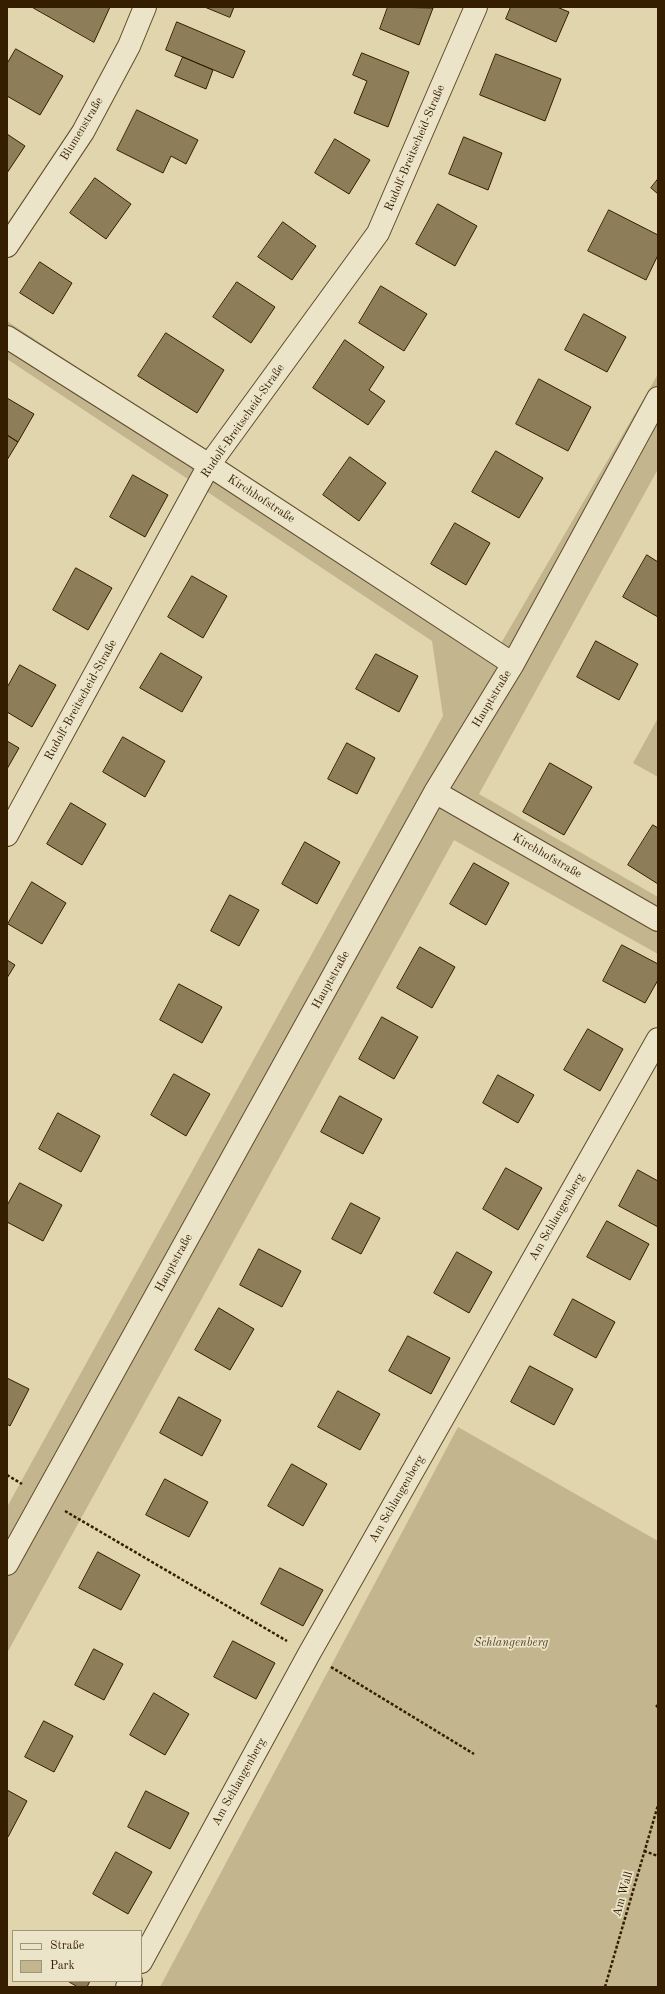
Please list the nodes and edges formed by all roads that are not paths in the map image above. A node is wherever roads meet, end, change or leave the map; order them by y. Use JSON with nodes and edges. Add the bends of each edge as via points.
{"nodes":[{"id":1,"x":145,"y":7,"type":"edge"},
{"id":2,"x":476,"y":7,"type":"edge"},
{"id":3,"x":7,"y":246,"type":"edge"},
{"id":4,"x":7,"y":337,"type":"edge"},
{"id":5,"x":658,"y":398,"type":"edge"},
{"id":6,"x":210,"y":465,"type":"junction"},
{"id":7,"x":513,"y":664,"type":"junction"},
{"id":8,"x":435,"y":792,"type":"junction"},
{"id":9,"x":7,"y":835,"type":"edge"},
{"id":10,"x":658,"y":920,"type":"edge"},
{"id":11,"x":658,"y":1039,"type":"edge"},
{"id":12,"x":7,"y":1564,"type":"edge"},
{"id":13,"x":142,"y":1960,"type":"edge"}],
"edges":[{"from":1,"to":3,"type":"street","name":"Blumenstraße","via":[[128,46],[83,132]]},
{"from":2,"to":6,"type":"street","name":"Rudolf-Breitscheid-Straße","via":[[378,233]]},
{"from":4,"to":6,"type":"street","name":"Kirchhofstraße"},
{"from":5,"to":7,"type":"street","name":"Hauptstraße"},
{"from":6,"to":7,"type":"street","name":"Kirchhofstraße"},
{"from":6,"to":9,"type":"street","name":"Rudolf-Breitscheid-Straße"},
{"from":7,"to":8,"type":"street","name":"Hauptstraße"},
{"from":8,"to":10,"type":"street","name":"Kirchhofstraße"},
{"from":8,"to":12,"type":"street","name":"Hauptstraße"},
{"from":11,"to":13,"type":"street","name":"Am Schlangenberg","via":[[309,1654]]}]}
